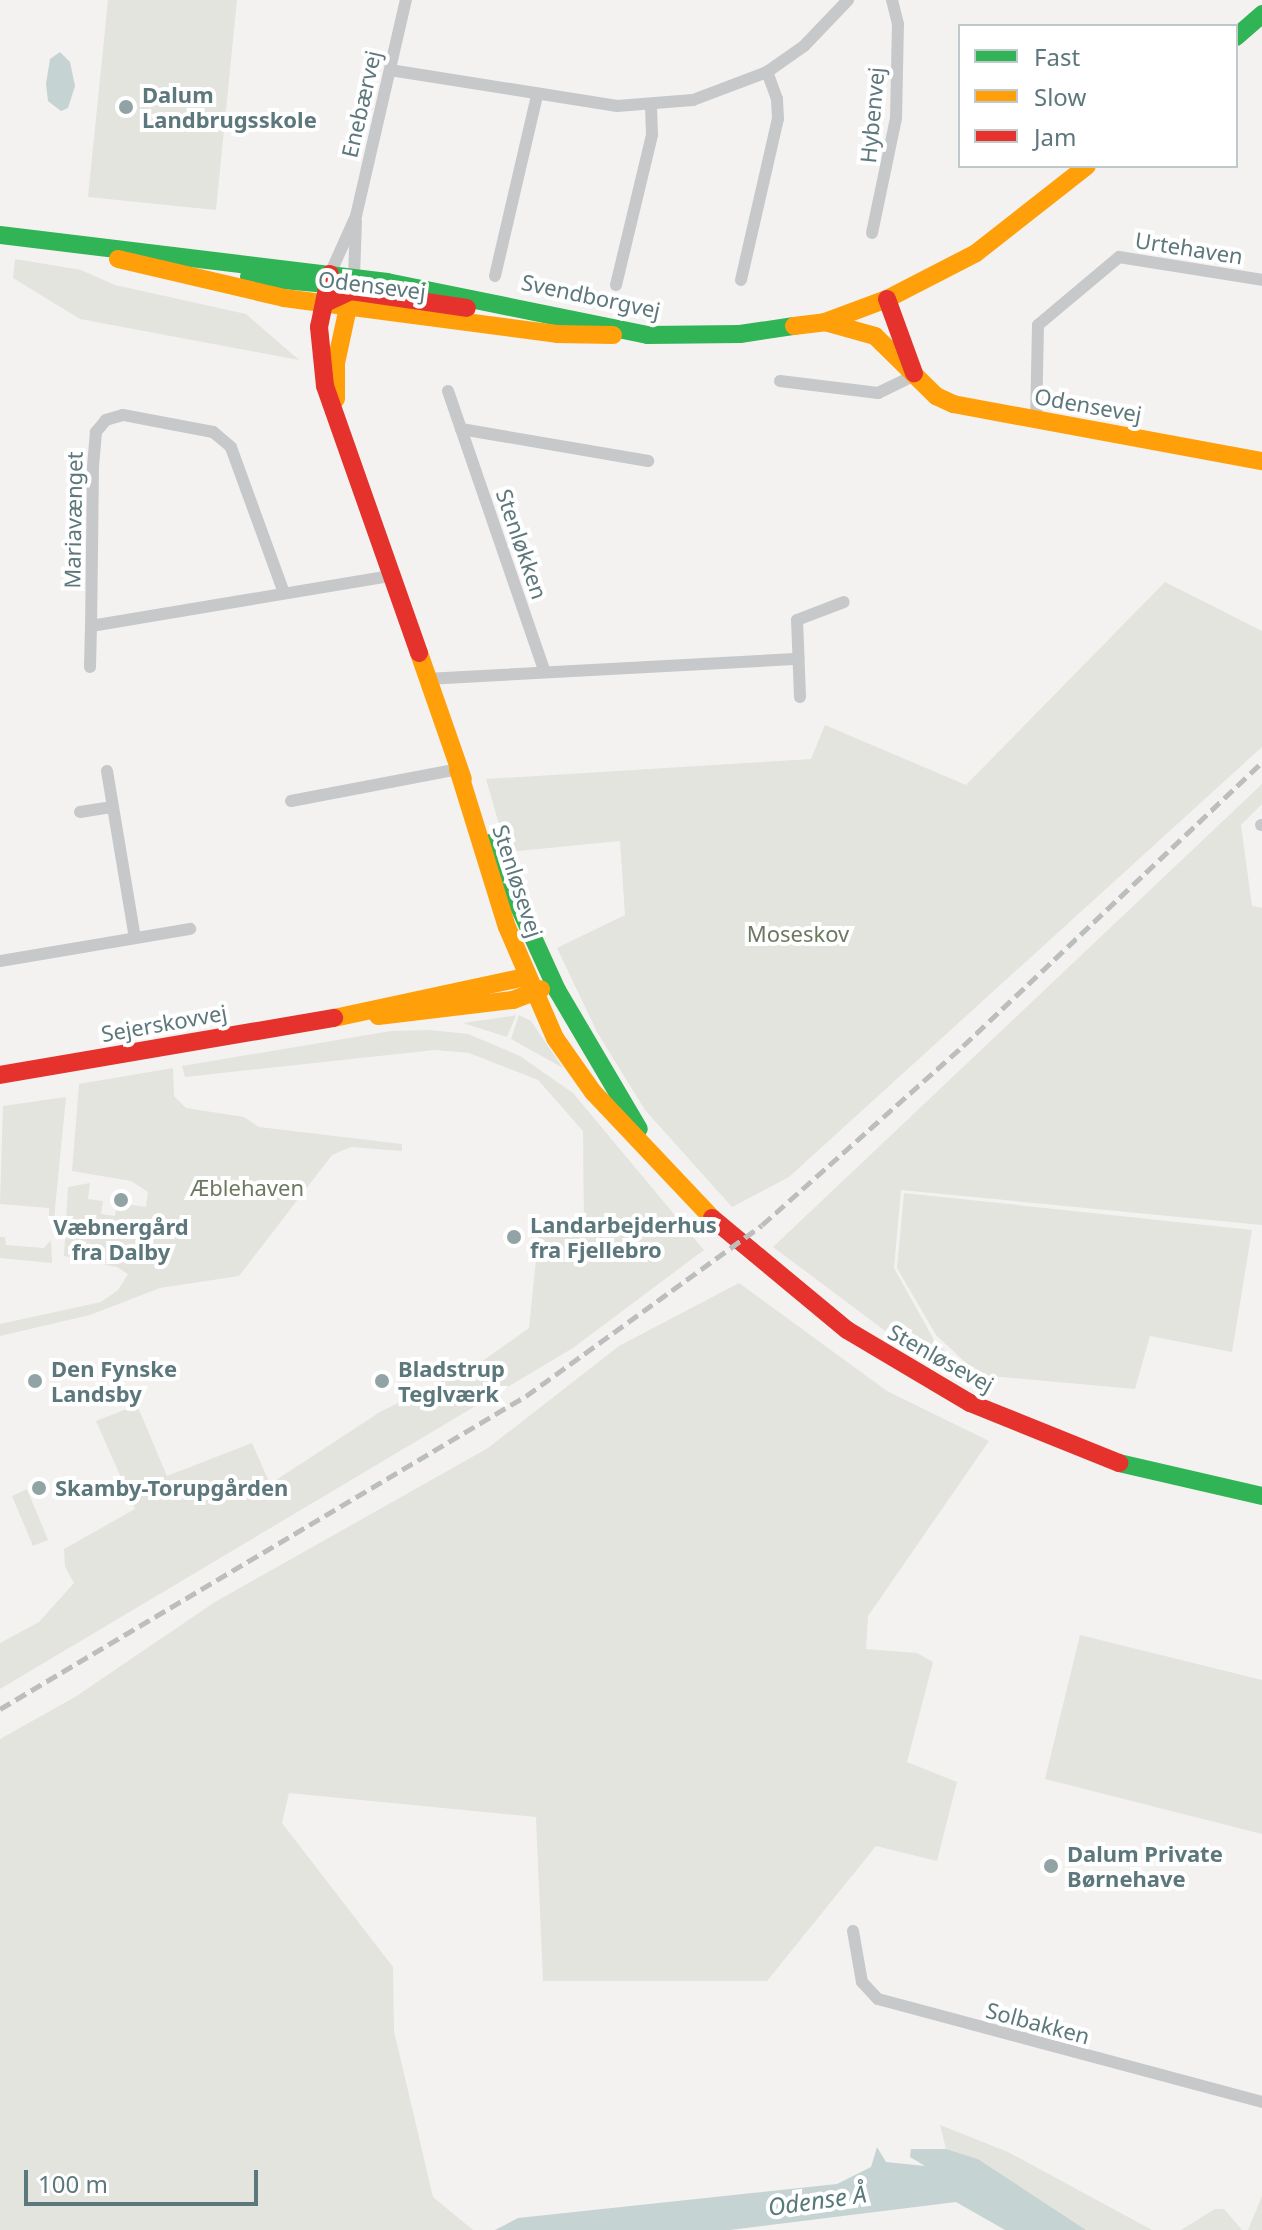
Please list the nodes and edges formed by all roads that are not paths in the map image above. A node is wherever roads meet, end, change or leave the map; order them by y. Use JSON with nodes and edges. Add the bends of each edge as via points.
{"nodes":[{"id":1,"x":406,"y":0,"type":"edge"},
{"id":2,"x":848,"y":0,"type":"edge"},
{"id":3,"x":892,"y":0,"type":"edge"},
{"id":4,"x":1260,"y":19,"type":"edge"},
{"id":5,"x":1238,"y":36,"type":"edge"},
{"id":6,"x":390,"y":70,"type":"junction"},
{"id":7,"x":767,"y":72,"type":"junction"},
{"id":8,"x":537,"y":95,"type":"junction"},
{"id":9,"x":651,"y":106,"type":"junction"},
{"id":10,"x":1084,"y":168,"type":"edge"},
{"id":11,"x":356,"y":216,"type":"junction"},
{"id":12,"x":872,"y":233,"type":"dead end"},
{"id":13,"x":0,"y":235,"type":"edge"},
{"id":14,"x":96,"y":250,"type":"junction"},
{"id":15,"x":495,"y":276,"type":"dead end"},
{"id":16,"x":741,"y":280,"type":"dead end"},
{"id":17,"x":1262,"y":280,"type":"edge"},
{"id":18,"x":616,"y":285,"type":"dead end"},
{"id":19,"x":327,"y":288,"type":"junction"},
{"id":20,"x":351,"y":292,"type":"junction"},
{"id":21,"x":887,"y":299,"type":"junction"},
{"id":22,"x":825,"y":322,"type":"junction"},
{"id":23,"x":648,"y":335,"type":"junction"},
{"id":24,"x":915,"y":375,"type":"junction"},
{"id":25,"x":780,"y":381,"type":"dead end"},
{"id":26,"x":448,"y":391,"type":"dead end"},
{"id":27,"x":336,"y":414,"type":"junction"},
{"id":28,"x":1036,"y":421,"type":"junction"},
{"id":29,"x":461,"y":429,"type":"junction"},
{"id":30,"x":648,"y":461,"type":"dead end"},
{"id":31,"x":1262,"y":461,"type":"edge"},
{"id":32,"x":391,"y":576,"type":"junction"},
{"id":33,"x":284,"y":593,"type":"junction"},
{"id":34,"x":844,"y":602,"type":"dead end"},
{"id":35,"x":91,"y":626,"type":"junction"},
{"id":36,"x":798,"y":659,"type":"junction"},
{"id":37,"x":90,"y":667,"type":"dead end"},
{"id":38,"x":545,"y":672,"type":"junction"},
{"id":39,"x":426,"y":679,"type":"junction"},
{"id":40,"x":800,"y":697,"type":"dead end"},
{"id":41,"x":458,"y":769,"type":"junction"},
{"id":42,"x":107,"y":771,"type":"dead end"},
{"id":43,"x":291,"y":801,"type":"dead end"},
{"id":44,"x":113,"y":807,"type":"junction"},
{"id":45,"x":80,"y":812,"type":"dead end"},
{"id":46,"x":190,"y":929,"type":"dead end"},
{"id":47,"x":135,"y":938,"type":"junction"},
{"id":48,"x":0,"y":961,"type":"edge"},
{"id":49,"x":547,"y":970,"type":"junction"},
{"id":50,"x":533,"y":987,"type":"junction"},
{"id":51,"x":0,"y":1075,"type":"edge"},
{"id":52,"x":655,"y":1155,"type":"junction"},
{"id":53,"x":1262,"y":1496,"type":"edge"},
{"id":54,"x":853,"y":1931,"type":"dead end"},
{"id":55,"x":1262,"y":2102,"type":"edge"}],
"edges":[{"from":1,"to":6,"type":"street","name":"Enebærvej"},
{"from":2,"to":7,"type":"street","via":[[804,46]]},
{"from":3,"to":12,"type":"street","name":"Hybenvej","via":[[898,24],[896,118]]},
{"from":4,"to":5,"type":"street"},
{"from":6,"to":8,"type":"street"},
{"from":6,"to":11,"type":"street","name":"Enebærvej"},
{"from":7,"to":9,"type":"street","via":[[693,100]]},
{"from":7,"to":16,"type":"street","via":[[778,119]]},
{"from":8,"to":9,"type":"street"},
{"from":8,"to":15,"type":"street"},
{"from":9,"to":18,"type":"street","via":[[652,135]]},
{"from":10,"to":21,"type":"street","name":"Svendborgvej","via":[[976,253]]},
{"from":11,"to":19,"type":"street","name":"Enebærvej"},
{"from":11,"to":20,"type":"street","name":"Enebærvej"},
{"from":13,"to":14,"type":"street","name":"Odensevej"},
{"from":14,"to":19,"type":"street","name":"Odensevej"},
{"from":14,"to":19,"type":"street","name":"Odensevej","via":[[187,278]]},
{"from":17,"to":28,"type":"street","name":"Urtehaven","via":[[1119,257],[1038,325]]},
{"from":19,"to":20,"type":"street"},
{"from":19,"to":20,"type":"street"},
{"from":19,"to":27,"type":"street","name":"Stenløsevej","via":[[322,363]]},
{"from":20,"to":23,"type":"street","name":"Odensevej","via":[[557,334]]},
{"from":20,"to":23,"type":"street","name":"Svendborgvej","via":[[477,309],[530,307]]},
{"from":20,"to":27,"type":"street","name":"Stenløsevej","via":[[336,363]]},
{"from":21,"to":22,"type":"street","name":"Svendborgvej"},
{"from":21,"to":24,"type":"street"},
{"from":22,"to":23,"type":"street","name":"Svendborgvej","via":[[740,334]]},
{"from":22,"to":24,"type":"street","name":"Odensevej","via":[[875,336]]},
{"from":24,"to":25,"type":"street","via":[[878,393]]},
{"from":24,"to":28,"type":"street","name":"Odensevej","via":[[953,404]]},
{"from":26,"to":29,"type":"street","name":"Stenløkken"},
{"from":27,"to":32,"type":"street","name":"Stenløsevej"},
{"from":28,"to":31,"type":"street","name":"Odensevej"},
{"from":29,"to":30,"type":"street"},
{"from":29,"to":38,"type":"street","name":"Stenløkken"},
{"from":32,"to":33,"type":"street"},
{"from":32,"to":39,"type":"street","name":"Stenløsevej"},
{"from":33,"to":35,"type":"street"},
{"from":33,"to":35,"type":"street","name":"Mariavænget","via":[[231,447],[213,432],[123,415],[106,420],[96,432]]},
{"from":34,"to":36,"type":"street","via":[[797,620]]},
{"from":35,"to":37,"type":"street","name":"Mariavænget"},
{"from":36,"to":38,"type":"street"},
{"from":36,"to":40,"type":"street"},
{"from":38,"to":39,"type":"street"},
{"from":39,"to":41,"type":"street","name":"Stenløsevej"},
{"from":41,"to":43,"type":"street"},
{"from":41,"to":49,"type":"street","name":"Stenløsevej"},
{"from":41,"to":50,"type":"street","name":"Stenløsevej"},
{"from":42,"to":44,"type":"street"},
{"from":44,"to":45,"type":"street"},
{"from":44,"to":47,"type":"street"},
{"from":46,"to":47,"type":"street"},
{"from":47,"to":48,"type":"street"},
{"from":49,"to":50,"type":"street"},
{"from":49,"to":52,"type":"street","name":"Stenløsevej"},
{"from":50,"to":51,"type":"street","name":"Sejerskovvej"},
{"from":50,"to":52,"type":"street","name":"Stenløsevej"},
{"from":52,"to":53,"type":"street","name":"Stenløsevej","via":[[708,1215],[772,1272],[887,1357],[1013,1424],[1143,1471]]},
{"from":54,"to":55,"type":"street","name":"Solbakken","via":[[862,1982],[878,1999]]}]}
